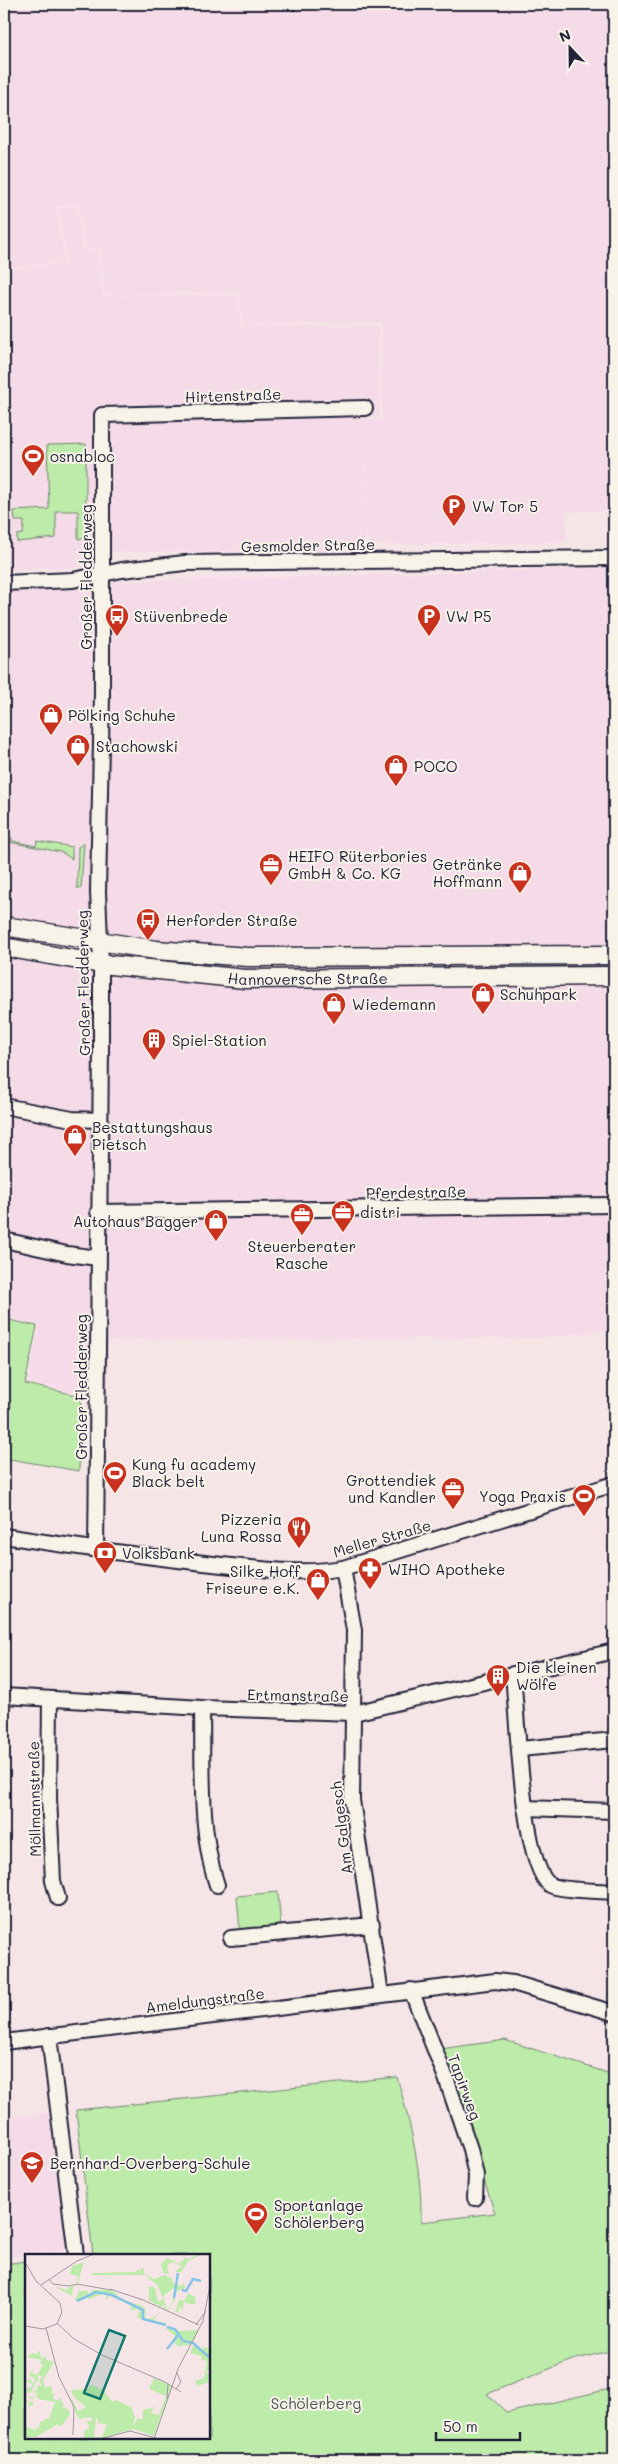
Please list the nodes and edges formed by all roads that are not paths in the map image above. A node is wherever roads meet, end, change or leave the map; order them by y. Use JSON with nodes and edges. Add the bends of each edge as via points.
{"nodes":[{"id":1,"x":365,"y":408,"type":"dead end"},
{"id":2,"x":102,"y":415,"type":"joint"},
{"id":3,"x":614,"y":558,"type":"edge"},
{"id":4,"x":103,"y":574,"type":"junction"},
{"id":5,"x":4,"y":583,"type":"edge"},
{"id":6,"x":4,"y":926,"type":"edge"},
{"id":7,"x":99,"y":943,"type":"junction"},
{"id":8,"x":4,"y":947,"type":"edge"},
{"id":9,"x":614,"y":955,"type":"edge"},
{"id":10,"x":101,"y":964,"type":"junction"},
{"id":11,"x":614,"y":976,"type":"edge"},
{"id":12,"x":4,"y":1106,"type":"edge"},
{"id":13,"x":99,"y":1120,"type":"junction"},
{"id":14,"x":614,"y":1205,"type":"edge"},
{"id":15,"x":98,"y":1212,"type":"junction"},
{"id":16,"x":4,"y":1240,"type":"edge"},
{"id":17,"x":98,"y":1258,"type":"junction"},
{"id":18,"x":614,"y":1484,"type":"edge"},
{"id":19,"x":4,"y":1536,"type":"edge"},
{"id":20,"x":96,"y":1550,"type":"junction"},
{"id":21,"x":343,"y":1568,"type":"junction"},
{"id":22,"x":614,"y":1651,"type":"edge"},
{"id":23,"x":513,"y":1674,"type":"junction"},
{"id":24,"x":4,"y":1696,"type":"edge"},
{"id":25,"x":50,"y":1699,"type":"junction"},
{"id":26,"x":202,"y":1708,"type":"junction"},
{"id":27,"x":354,"y":1713,"type":"junction"},
{"id":28,"x":614,"y":1740,"type":"edge"},
{"id":29,"x":520,"y":1749,"type":"junction"},
{"id":30,"x":525,"y":1808,"type":"junction"},
{"id":31,"x":614,"y":1811,"type":"edge"},
{"id":32,"x":217,"y":1885,"type":"dead end"},
{"id":33,"x":614,"y":1892,"type":"edge"},
{"id":34,"x":58,"y":1898,"type":"dead end"},
{"id":35,"x":372,"y":1925,"type":"junction"},
{"id":36,"x":231,"y":1938,"type":"dead end"},
{"id":37,"x":410,"y":1990,"type":"junction"},
{"id":38,"x":381,"y":1994,"type":"junction"},
{"id":39,"x":614,"y":2013,"type":"edge"},
{"id":40,"x":49,"y":2036,"type":"junction"},
{"id":41,"x":4,"y":2042,"type":"edge"},
{"id":42,"x":475,"y":2198,"type":"dead end"},
{"id":43,"x":76,"y":2254,"type":"edge"}],
"edges":[{"from":1,"to":2,"type":"street","name":"Hirtenstraße"},
{"from":2,"to":4,"type":"street","name":"Großer Fledderweg"},
{"from":3,"to":4,"type":"street","name":"Gesmolder Straße","via":[[204,563],[150,566]]},
{"from":4,"to":5,"type":"street","name":"Gesmolder Straße","via":[[73,580]]},
{"from":4,"to":7,"type":"street","name":"Großer Fledderweg"},
{"from":6,"to":7,"type":"main road","name":"Hannoversche Straße"},
{"from":7,"to":9,"type":"main road","name":"Hannoversche Straße","via":[[248,956]]},
{"from":7,"to":10,"type":"street","name":"Großer Fledderweg"},
{"from":8,"to":10,"type":"main road","name":"Hannoversche Straße"},
{"from":10,"to":11,"type":"main road","name":"Hannoversche Straße","via":[[245,979]]},
{"from":10,"to":13,"type":"street","name":"Großer Fledderweg"},
{"from":12,"to":13,"type":"street","via":[[72,1119]]},
{"from":13,"to":15,"type":"street","name":"Großer Fledderweg"},
{"from":14,"to":15,"type":"street","name":"Pferdestraße"},
{"from":15,"to":17,"type":"street","name":"Großer Fledderweg"},
{"from":16,"to":17,"type":"street"},
{"from":17,"to":20,"type":"street","name":"Großer Fledderweg"},
{"from":18,"to":21,"type":"street","name":"Meller Straße"},
{"from":19,"to":20,"type":"street","name":"Meller Straße"},
{"from":20,"to":21,"type":"street","name":"Meller Straße","via":[[291,1572]]},
{"from":21,"to":27,"type":"street","name":"Am Galgesch","via":[[354,1630]]},
{"from":22,"to":23,"type":"street","name":"Ertmanstraße"},
{"from":23,"to":27,"type":"street","name":"Ertmanstraße"},
{"from":23,"to":29,"type":"street"},
{"from":24,"to":25,"type":"street","name":"Ertmanstraße"},
{"from":25,"to":26,"type":"street","name":"Ertmanstraße"},
{"from":25,"to":34,"type":"street","name":"Möllmannstraße","via":[[49,1798],[53,1881]]},
{"from":26,"to":27,"type":"street","name":"Ertmanstraße"},
{"from":26,"to":32,"type":"street","via":[[209,1861]]},
{"from":27,"to":35,"type":"street","name":"Am Galgesch","via":[[352,1800]]},
{"from":28,"to":29,"type":"street"},
{"from":29,"to":30,"type":"street"},
{"from":30,"to":31,"type":"street"},
{"from":30,"to":33,"type":"street","via":[[531,1850],[542,1879],[552,1887]]},
{"from":35,"to":36,"type":"street"},
{"from":35,"to":38,"type":"street","name":"Am Galgesch"},
{"from":37,"to":38,"type":"street","name":"Ameldungstraße"},
{"from":37,"to":39,"type":"street","name":"Ameldungstraße","via":[[495,1981]]},
{"from":37,"to":42,"type":"street","name":"Tapirweg","via":[[446,2078],[470,2149],[476,2176]]},
{"from":38,"to":40,"type":"street","name":"Ameldungstraße"},
{"from":40,"to":41,"type":"street","name":"Ameldungstraße"},
{"from":40,"to":43,"type":"street"}]}
